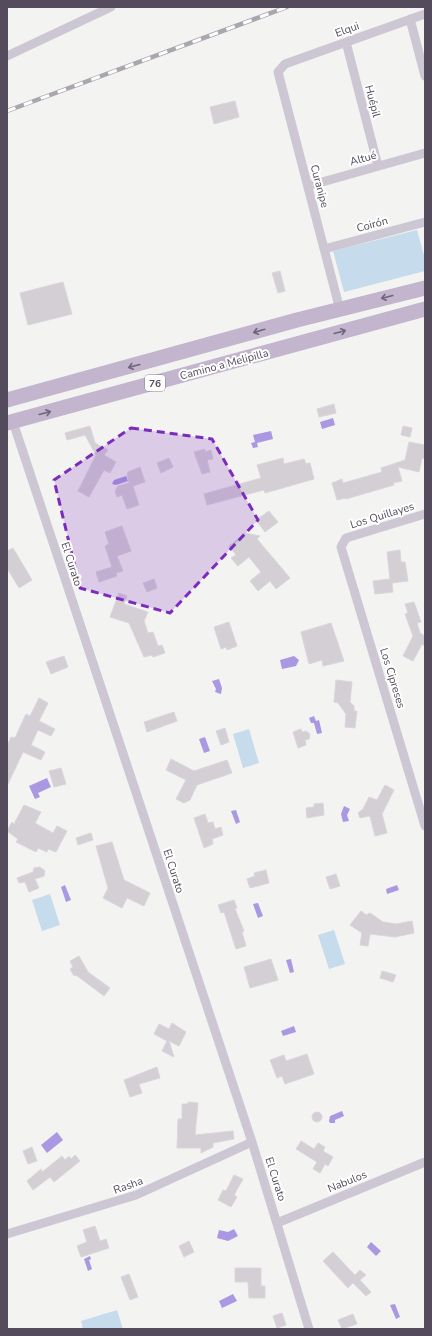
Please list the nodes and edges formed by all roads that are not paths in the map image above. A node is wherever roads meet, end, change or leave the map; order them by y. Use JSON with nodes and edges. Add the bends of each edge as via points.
{"nodes":[{"id":1,"x":111,"y":7,"type":"edge"},
{"id":2,"x":425,"y":14,"type":"edge"},
{"id":3,"x":410,"y":19,"type":"junction"},
{"id":4,"x":346,"y":42,"type":"junction"},
{"id":5,"x":7,"y":56,"type":"edge"},
{"id":6,"x":279,"y":69,"type":"joint"},
{"id":7,"x":425,"y":76,"type":"edge"},
{"id":8,"x":425,"y":153,"type":"edge"},
{"id":9,"x":378,"y":166,"type":"junction"},
{"id":10,"x":308,"y":186,"type":"junction"},
{"id":11,"x":425,"y":222,"type":"edge"},
{"id":12,"x":324,"y":249,"type":"junction"},
{"id":13,"x":425,"y":288,"type":"edge"},
{"id":14,"x":425,"y":309,"type":"edge"},
{"id":15,"x":340,"y":310,"type":"junction"},
{"id":16,"x":7,"y":400,"type":"edge"},
{"id":17,"x":10,"y":423,"type":"edge"},
{"id":18,"x":425,"y":514,"type":"edge"},
{"id":19,"x":346,"y":538,"type":"joint"},
{"id":20,"x":425,"y":826,"type":"edge"},
{"id":21,"x":252,"y":1142,"type":"junction"},
{"id":22,"x":425,"y":1162,"type":"edge"},
{"id":23,"x":278,"y":1223,"type":"junction"},
{"id":24,"x":7,"y":1234,"type":"edge"},
{"id":25,"x":309,"y":1329,"type":"edge"}],
"edges":[{"from":1,"to":5,"type":"street"},
{"from":2,"to":3,"type":"street","name":"Elqui"},
{"from":3,"to":4,"type":"street","name":"Elqui"},
{"from":3,"to":7,"type":"street"},
{"from":4,"to":6,"type":"street","name":"Elqui","via":[[285,64]]},
{"from":4,"to":9,"type":"street","name":"Huépil"},
{"from":6,"to":10,"type":"street","name":"Curanipe","via":[[278,75]]},
{"from":8,"to":9,"type":"street","name":"Altué"},
{"from":9,"to":10,"type":"street","name":"Altué"},
{"from":10,"to":12,"type":"street","name":"Curanipe"},
{"from":11,"to":12,"type":"street","name":"Coirón"},
{"from":12,"to":15,"type":"street","name":"Curanipe"},
{"from":13,"to":15,"type":"main road","number":"76","one_way":true},
{"from":17,"to":14,"type":"main road","name":"Camino a Melipilla","number":"76","one_way":true},
{"from":15,"to":16,"type":"main road","name":"Camino a Melipilla","number":"76","one_way":true},
{"from":17,"to":21,"type":"street","name":"El Curato"},
{"from":18,"to":19,"type":"street","name":"Los Quillayes"},
{"from":19,"to":20,"type":"street","name":"Los Cipreses","via":[[342,547]]},
{"from":21,"to":23,"type":"street","name":"El Curato"},
{"from":21,"to":24,"type":"street","name":"Rasha","via":[[136,1196]]},
{"from":22,"to":23,"type":"street","name":"Nabulos"},
{"from":23,"to":25,"type":"street","name":"El Curato"}]}
